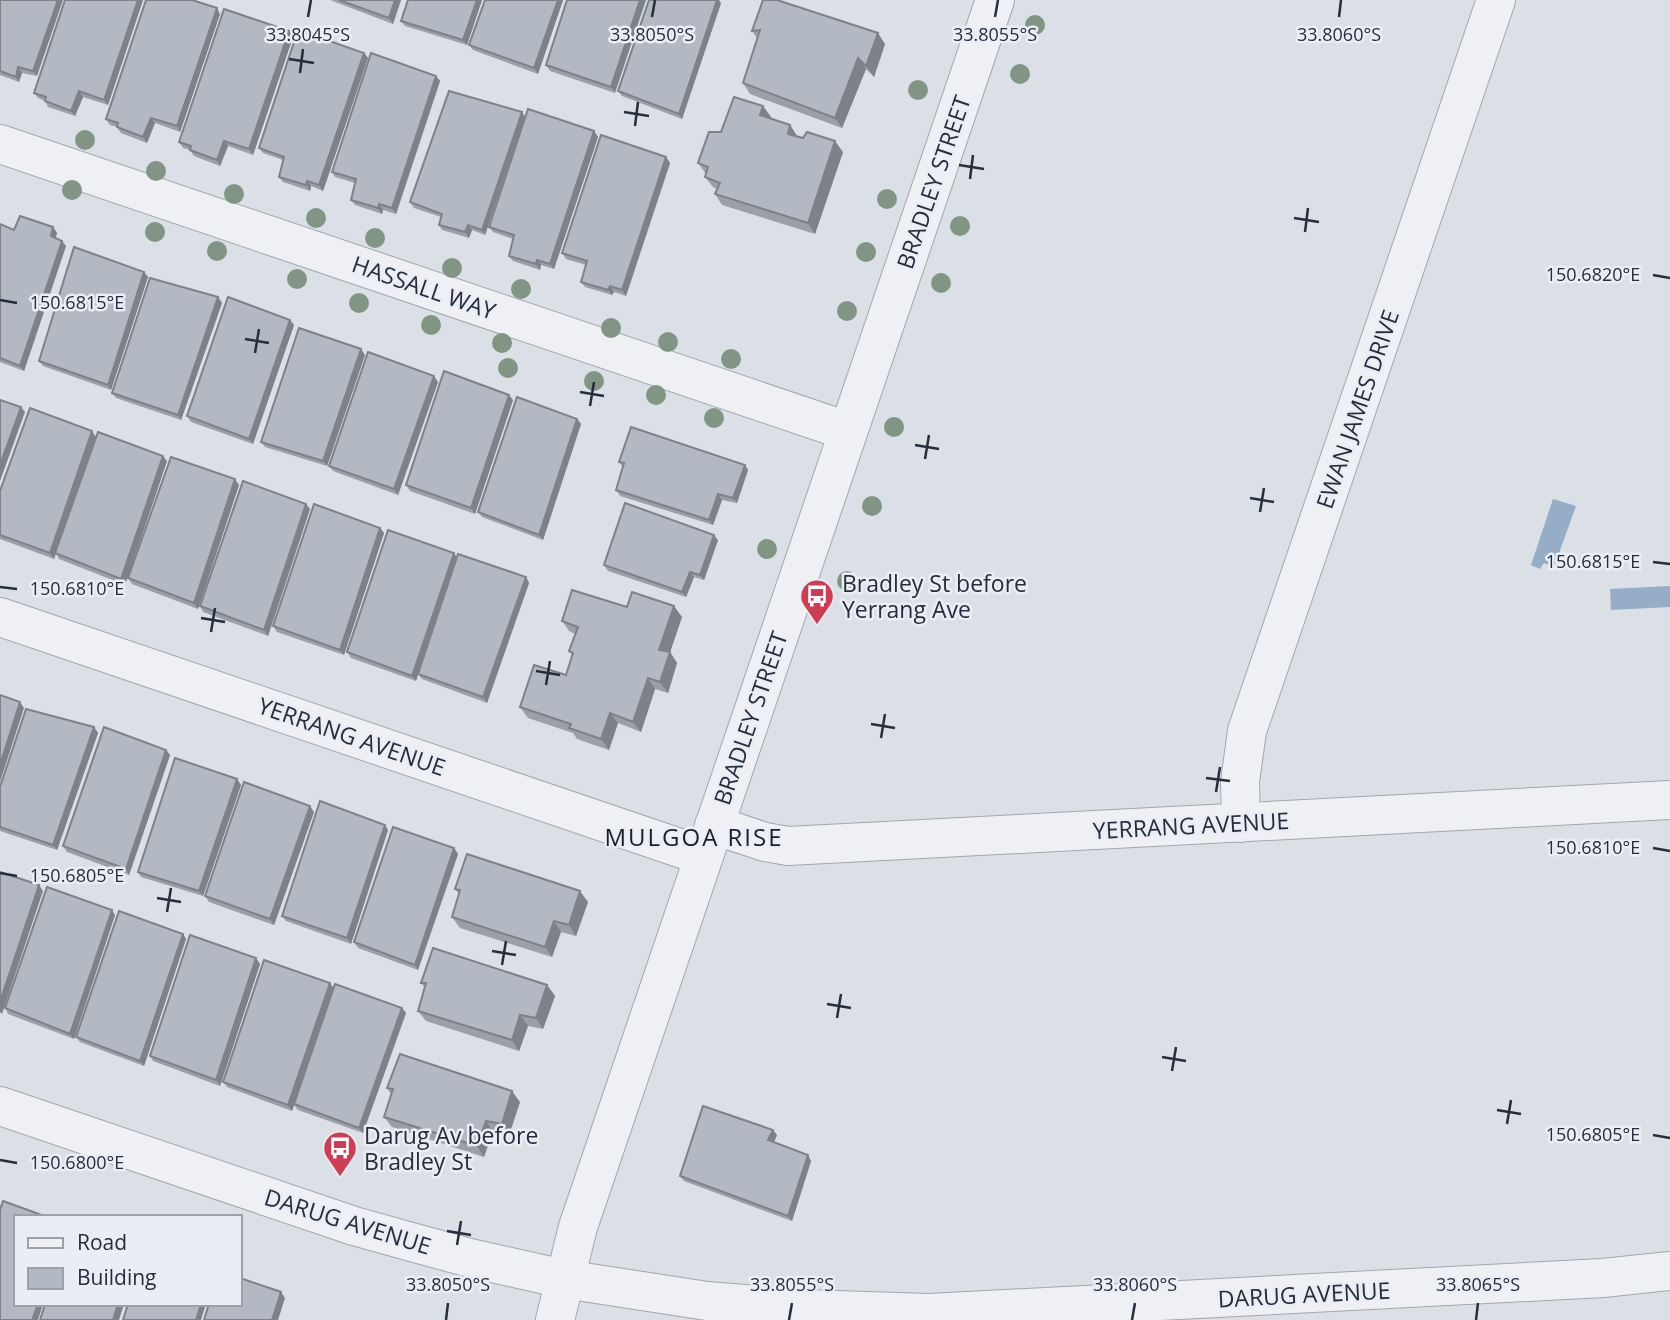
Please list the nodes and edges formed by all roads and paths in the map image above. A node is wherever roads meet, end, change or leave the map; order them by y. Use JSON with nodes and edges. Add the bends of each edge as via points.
{"nodes":[{"id":1,"x":1496,"y":0,"type":"edge"},
{"id":2,"x":993,"y":1,"type":"edge"},
{"id":3,"x":0,"y":144,"type":"edge"},
{"id":4,"x":847,"y":431,"type":"junction"},
{"id":5,"x":0,"y":617,"type":"edge"},
{"id":6,"x":1670,"y":800,"type":"edge"},
{"id":7,"x":1241,"y":823,"type":"junction"},
{"id":8,"x":709,"y":840,"type":"junction"},
{"id":9,"x":0,"y":1107,"type":"edge"},
{"id":10,"x":1670,"y":1271,"type":"edge"},
{"id":11,"x":564,"y":1279,"type":"junction"},
{"id":12,"x":555,"y":1320,"type":"edge"}],
"edges":[{"from":1,"to":7,"type":"street","name":"EWAN JAMES DRIVE","via":[[1247,731],[1240,782]]},
{"from":2,"to":4,"type":"street","name":"BRADLEY STREET"},
{"from":3,"to":4,"type":"street","name":"HASSALL WAY"},
{"from":4,"to":8,"type":"street","name":"BRADLEY STREET"},
{"from":5,"to":8,"type":"street","name":"YERRANG AVENUE"},
{"from":6,"to":7,"type":"street","name":"YERRANG AVENUE"},
{"from":7,"to":8,"type":"street","name":"YERRANG AVENUE","via":[[788,846]]},
{"from":8,"to":11,"type":"street","name":"BRADLEY STREET"},
{"from":9,"to":11,"type":"street","name":"DARUG AVENUE","via":[[354,1226]]},
{"from":10,"to":11,"type":"street","name":"DARUG AVENUE","via":[[1603,1279],[929,1313],[719,1302]]},
{"from":11,"to":12,"type":"street","name":"BRADLEY STREET"}]}
